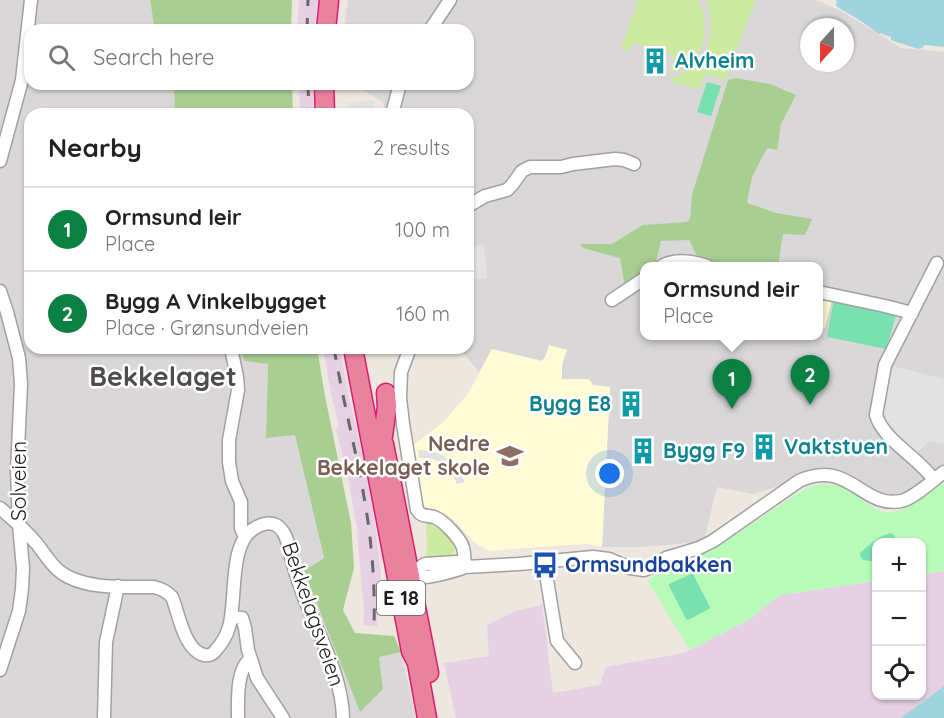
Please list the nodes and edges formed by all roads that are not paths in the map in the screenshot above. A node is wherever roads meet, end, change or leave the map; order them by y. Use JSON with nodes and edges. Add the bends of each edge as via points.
{"nodes":[{"id":1,"x":31,"y":0,"type":"edge"},
{"id":2,"x":329,"y":0,"type":"edge"},
{"id":3,"x":450,"y":0,"type":"edge"},
{"id":4,"x":28,"y":24,"type":"edge"},
{"id":5,"x":327,"y":24,"type":"edge"},
{"id":6,"x":434,"y":24,"type":"edge"},
{"id":7,"x":24,"y":62,"type":"edge"},
{"id":8,"x":324,"y":90,"type":"edge"},
{"id":9,"x":398,"y":90,"type":"edge"},
{"id":10,"x":325,"y":108,"type":"edge"},
{"id":11,"x":394,"y":108,"type":"edge"},
{"id":12,"x":0,"y":161,"type":"edge"},
{"id":13,"x":634,"y":164,"type":"dead end"},
{"id":14,"x":474,"y":202,"type":"edge"},
{"id":15,"x":671,"y":262,"type":"edge"},
{"id":16,"x":692,"y":262,"type":"edge"},
{"id":17,"x":937,"y":263,"type":"dead end"},
{"id":18,"x":640,"y":281,"type":"edge"},
{"id":19,"x":0,"y":291,"type":"edge"},
{"id":20,"x":823,"y":293,"type":"edge"},
{"id":21,"x":612,"y":300,"type":"dead end"},
{"id":22,"x":912,"y":313,"type":"junction"},
{"id":23,"x":232,"y":354,"type":"edge"},
{"id":24,"x":354,"y":354,"type":"edge"},
{"id":25,"x":365,"y":354,"type":"edge"},
{"id":26,"x":408,"y":354,"type":"edge"},
{"id":27,"x":386,"y":393,"type":"dead end"},
{"id":28,"x":383,"y":436,"type":"junction"},
{"id":29,"x":939,"y":476,"type":"edge"},
{"id":30,"x":0,"y":508,"type":"edge"},
{"id":31,"x":19,"y":525,"type":"junction"},
{"id":32,"x":388,"y":532,"type":"junction"},
{"id":33,"x":247,"y":534,"type":"junction"},
{"id":34,"x":544,"y":562,"type":"junction"},
{"id":35,"x":465,"y":567,"type":"junction"},
{"id":36,"x":418,"y":569,"type":"junction"},
{"id":37,"x":118,"y":586,"type":"junction"},
{"id":38,"x":232,"y":617,"type":"junction"},
{"id":39,"x":420,"y":629,"type":"junction"},
{"id":40,"x":251,"y":659,"type":"junction"},
{"id":41,"x":417,"y":663,"type":"junction"},
{"id":42,"x":575,"y":663,"type":"dead end"},
{"id":43,"x":0,"y":670,"type":"edge"},
{"id":44,"x":104,"y":718,"type":"edge"},
{"id":45,"x":238,"y":718,"type":"edge"},
{"id":46,"x":283,"y":718,"type":"edge"},
{"id":47,"x":344,"y":718,"type":"edge"},
{"id":48,"x":427,"y":718,"type":"edge"},
{"id":49,"x":438,"y":718,"type":"edge"}],
"edges":[{"from":1,"to":4,"type":"street"},
{"from":2,"to":5,"type":"highway"},
{"from":3,"to":6,"type":"street"},
{"from":7,"to":12,"type":"street"},
{"from":8,"to":10,"type":"highway"},
{"from":9,"to":11,"type":"street"},
{"from":13,"to":14,"type":"street","via":[[615,159],[530,167],[507,190]]},
{"from":15,"to":16,"type":"street"},
{"from":17,"to":22,"type":"street"},
{"from":18,"to":21,"type":"street"},
{"from":19,"to":31,"type":"street","name":"Solveien","via":[[19,357]]},
{"from":20,"to":22,"type":"street"},
{"from":22,"to":29,"type":"street","via":[[883,372],[876,415],[885,432],[925,469]]},
{"from":23,"to":33,"type":"street","via":[[238,390],[229,462],[241,502],[241,528]]},
{"from":24,"to":32,"type":"highway","number":"E 18"},
{"from":25,"to":28,"type":"highway","number":"E 18"},
{"from":26,"to":35,"type":"street","via":[[401,372],[400,398],[417,510],[420,515],[441,521],[460,541]]},
{"from":27,"to":28,"type":"highway"},
{"from":28,"to":36,"type":"highway","number":"E 18","via":[[406,552]]},
{"from":29,"to":34,"type":"street","via":[[900,501],[877,499],[838,477],[809,477],[706,545],[644,570],[592,557]]},
{"from":30,"to":31,"type":"street"},
{"from":31,"to":37,"type":"street","via":[[67,576],[87,584]]},
{"from":31,"to":43,"type":"street","name":"Solveien","via":[[21,599]]},
{"from":32,"to":36,"type":"highway","number":"E 18","via":[[406,571]]},
{"from":32,"to":41,"type":"highway","number":"E 18","via":[[411,651]]},
{"from":33,"to":38,"type":"street","via":[[236,563]]},
{"from":33,"to":47,"type":"street","name":"Bekkelagsveien","via":[[268,524],[278,526],[286,535],[339,685]]},
{"from":34,"to":35,"type":"street"},
{"from":34,"to":42,"type":"street","via":[[558,641]]},
{"from":35,"to":36,"type":"street","via":[[456,562]]},
{"from":35,"to":36,"type":"street","via":[[428,577]]},
{"from":36,"to":39,"type":"highway","number":"E 18"},
{"from":37,"to":38,"type":"street","via":[[154,587],[167,592],[190,644],[204,655],[213,654],[221,644]]},
{"from":37,"to":44,"type":"street","via":[[106,642]]},
{"from":38,"to":40,"type":"street","via":[[242,618]]},
{"from":39,"to":41,"type":"highway","number":"E 18"},
{"from":39,"to":49,"type":"highway","number":"E 18"},
{"from":40,"to":45,"type":"street","via":[[243,666]]},
{"from":40,"to":46,"type":"street","via":[[257,678]]},
{"from":41,"to":48,"type":"highway","number":"E 18"}]}
